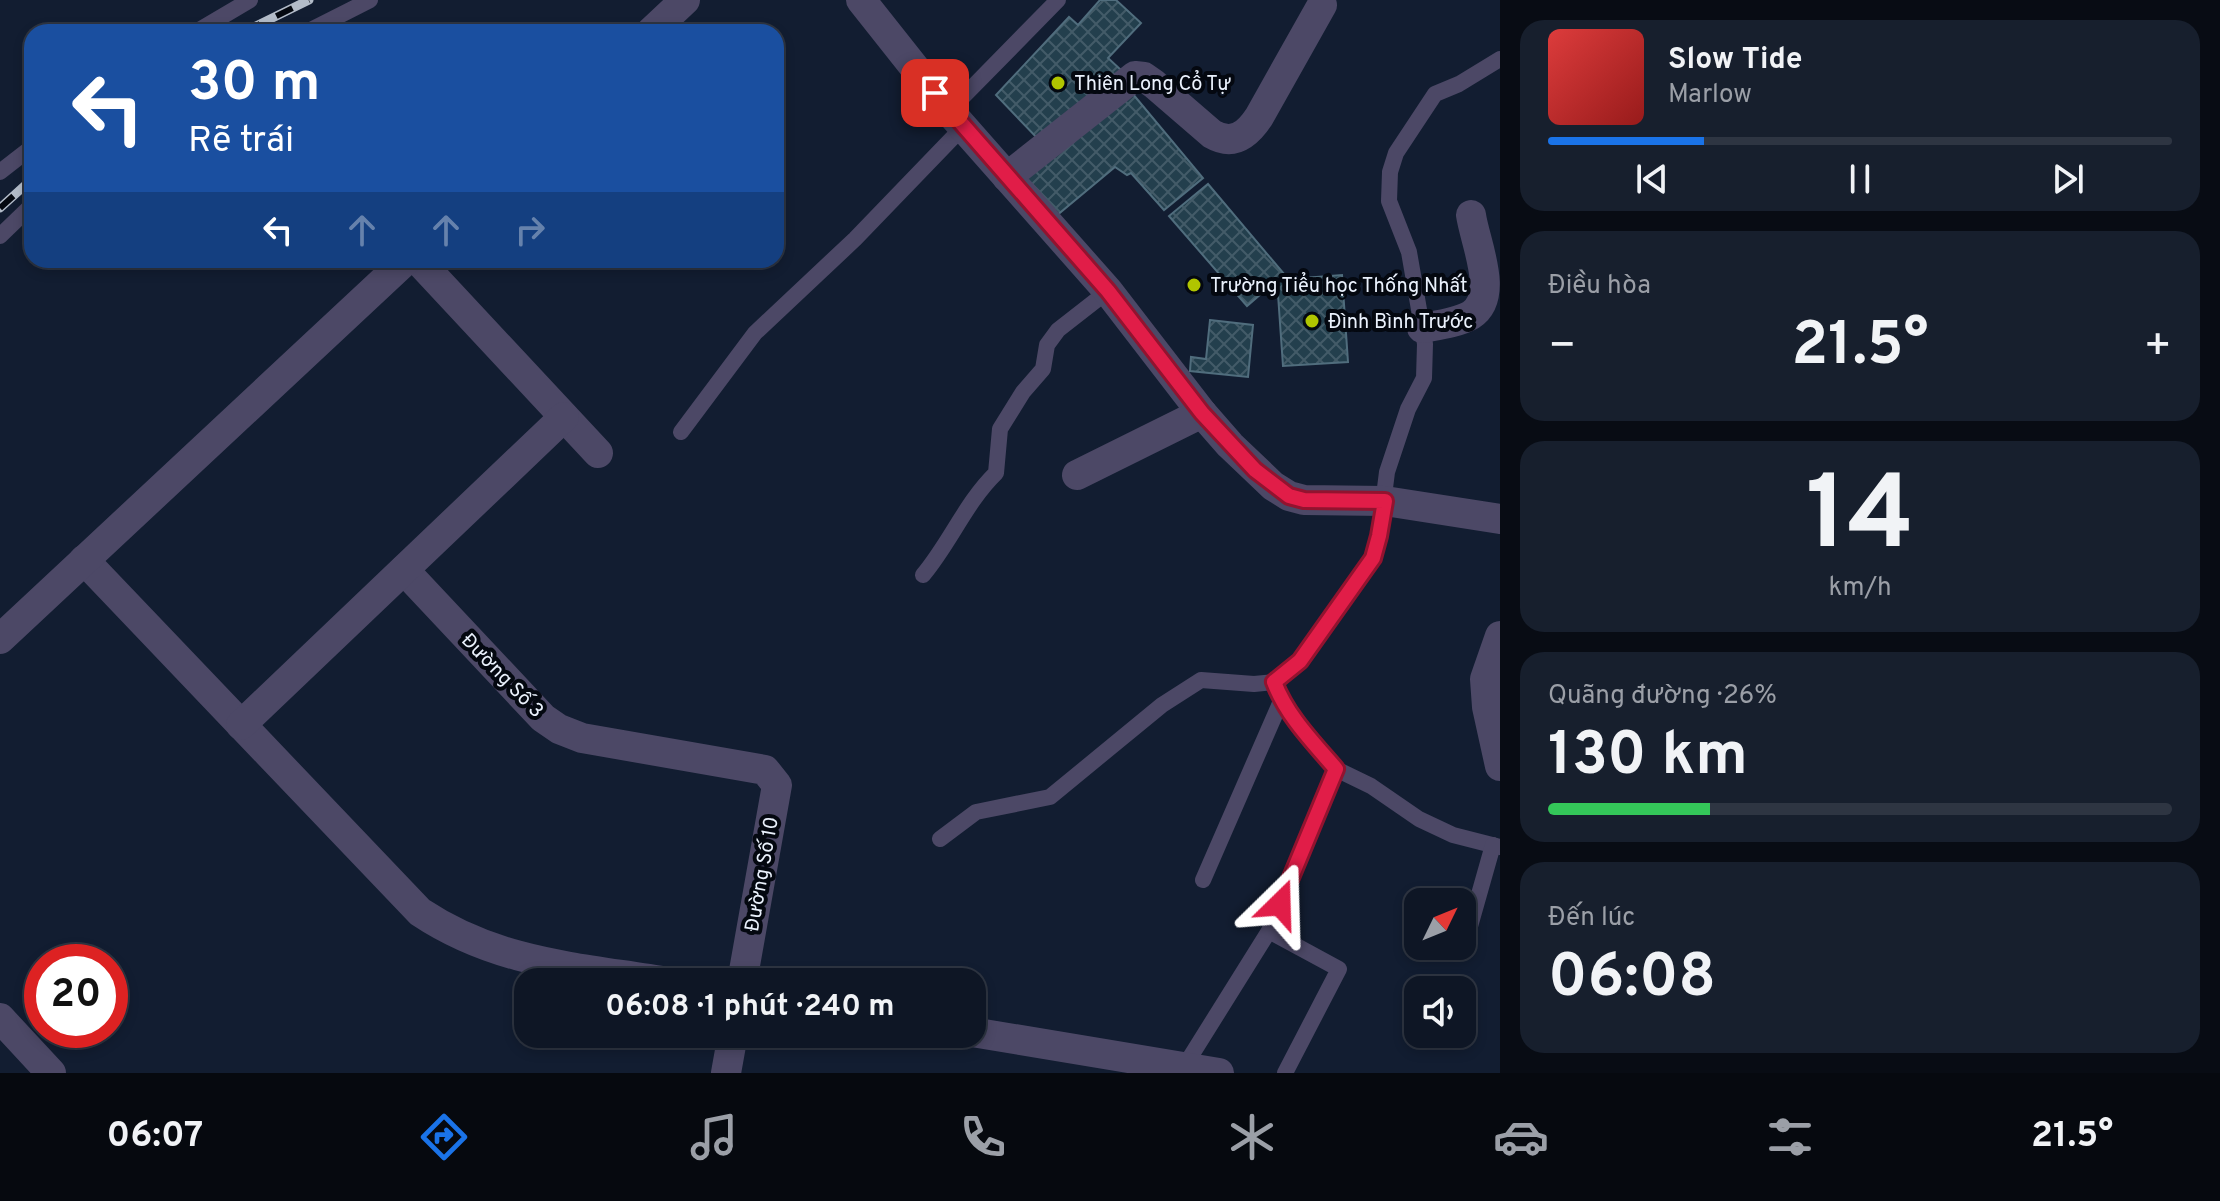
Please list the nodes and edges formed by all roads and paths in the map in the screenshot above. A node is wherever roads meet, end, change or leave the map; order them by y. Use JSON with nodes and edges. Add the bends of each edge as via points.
{"nodes":[{"id":1,"x":250,"y":0,"type":"edge"},
{"id":2,"x":370,"y":0,"type":"edge"},
{"id":3,"x":685,"y":0,"type":"edge"},
{"id":4,"x":861,"y":0,"type":"edge"},
{"id":5,"x":1058,"y":0,"type":"edge"},
{"id":6,"x":1322,"y":5,"type":"dead end"},
{"id":7,"x":210,"y":24,"type":"edge"},
{"id":8,"x":323,"y":24,"type":"edge"},
{"id":9,"x":660,"y":24,"type":"edge"},
{"id":10,"x":1500,"y":59,"type":"edge"},
{"id":11,"x":956,"y":119,"type":"junction"},
{"id":12,"x":24,"y":153,"type":"edge"},
{"id":13,"x":0,"y":172,"type":"edge"},
{"id":14,"x":1007,"y":177,"type":"junction"},
{"id":15,"x":24,"y":213,"type":"edge"},
{"id":16,"x":1471,"y":215,"type":"dead end"},
{"id":17,"x":0,"y":236,"type":"edge"},
{"id":18,"x":397,"y":268,"type":"edge"},
{"id":19,"x":425,"y":268,"type":"edge"},
{"id":20,"x":1108,"y":291,"type":"junction"},
{"id":21,"x":1422,"y":328,"type":"junction"},
{"id":22,"x":1202,"y":413,"type":"junction"},
{"id":23,"x":564,"y":417,"type":"junction"},
{"id":24,"x":681,"y":432,"type":"dead end"},
{"id":25,"x":598,"y":453,"type":"dead end"},
{"id":26,"x":1077,"y":475,"type":"dead end"},
{"id":27,"x":1385,"y":501,"type":"junction"},
{"id":28,"x":1500,"y":519,"type":"edge"},
{"id":29,"x":84,"y":560,"type":"junction"},
{"id":30,"x":404,"y":570,"type":"junction"},
{"id":31,"x":923,"y":575,"type":"dead end"},
{"id":32,"x":1500,"y":636,"type":"edge"},
{"id":33,"x":0,"y":639,"type":"edge"},
{"id":34,"x":1274,"y":682,"type":"junction"},
{"id":35,"x":1281,"y":701,"type":"junction"},
{"id":36,"x":241,"y":725,"type":"junction"},
{"id":37,"x":1500,"y":766,"type":"edge"},
{"id":38,"x":1336,"y":769,"type":"junction"},
{"id":39,"x":765,"y":770,"type":"joint"},
{"id":40,"x":940,"y":839,"type":"dead end"},
{"id":41,"x":1496,"y":846,"type":"edge"},
{"id":42,"x":1203,"y":880,"type":"dead end"},
{"id":43,"x":1476,"y":910,"type":"edge"},
{"id":44,"x":1269,"y":931,"type":"junction"},
{"id":45,"x":583,"y":968,"type":"edge"},
{"id":46,"x":744,"y":968,"type":"edge"},
{"id":47,"x":0,"y":1018,"type":"edge"},
{"id":48,"x":986,"y":1034,"type":"edge"},
{"id":49,"x":730,"y":1048,"type":"edge"},
{"id":50,"x":1184,"y":1067,"type":"junction"},
{"id":51,"x":51,"y":1073,"type":"edge"},
{"id":52,"x":726,"y":1073,"type":"edge"},
{"id":53,"x":1219,"y":1073,"type":"edge"},
{"id":54,"x":1285,"y":1073,"type":"edge"}],
"edges":[{"from":1,"to":7,"type":"lane"},
{"from":2,"to":8,"type":"lane"},
{"from":3,"to":9,"type":"street"},
{"from":4,"to":11,"type":"street"},
{"from":5,"to":11,"type":"lane"},
{"from":6,"to":14,"type":"street","via":[[1259,117],[1239,138],[1218,137],[1154,84],[1135,76]]},
{"from":10,"to":21,"type":"lane","via":[[1435,94],[1396,153],[1390,172],[1389,201],[1409,252]]},
{"from":11,"to":14,"type":"street"},
{"from":11,"to":24,"type":"lane","via":[[855,239],[755,333]]},
{"from":12,"to":13,"type":"lane"},
{"from":14,"to":20,"type":"street"},
{"from":15,"to":17,"type":"lane"},
{"from":16,"to":21,"type":"street","via":[[1486,274],[1486,297],[1470,315]]},
{"from":18,"to":29,"type":"street"},
{"from":19,"to":23,"type":"street"},
{"from":20,"to":22,"type":"street"},
{"from":20,"to":31,"type":"lane","via":[[1047,345],[1043,369],[1000,429],[996,473]]},
{"from":21,"to":27,"type":"lane","via":[[1424,378],[1387,472]]},
{"from":22,"to":26,"type":"street"},
{"from":22,"to":27,"type":"street","via":[[1255,470],[1289,496],[1323,502]]},
{"from":23,"to":25,"type":"street"},
{"from":23,"to":30,"type":"street"},
{"from":27,"to":28,"type":"street"},
{"from":27,"to":34,"type":"lane","via":[[1373,558],[1300,661]]},
{"from":29,"to":33,"type":"street"},
{"from":29,"to":36,"type":"street"},
{"from":30,"to":36,"type":"street"},
{"from":30,"to":39,"type":"street","name":"Đường Số 3","via":[[559,729],[582,738]]},
{"from":32,"to":37,"type":"street","via":[[1485,679]]},
{"from":34,"to":35,"type":"lane"},
{"from":34,"to":40,"type":"lane","via":[[1201,680],[1162,705],[1050,797],[976,812]]},
{"from":35,"to":38,"type":"lane"},
{"from":35,"to":42,"type":"lane"},
{"from":36,"to":45,"type":"street","via":[[406,898],[436,922],[489,949]]},
{"from":38,"to":41,"type":"lane","via":[[1419,819]]},
{"from":38,"to":44,"type":"lane"},
{"from":39,"to":46,"type":"street","name":"Đường Số 10","via":[[777,785]]},
{"from":41,"to":43,"type":"lane"},
{"from":44,"to":50,"type":"lane"},
{"from":44,"to":54,"type":"lane","via":[[1339,969]]},
{"from":47,"to":51,"type":"street"},
{"from":48,"to":50,"type":"street"},
{"from":49,"to":52,"type":"street"},
{"from":50,"to":53,"type":"street"}]}
